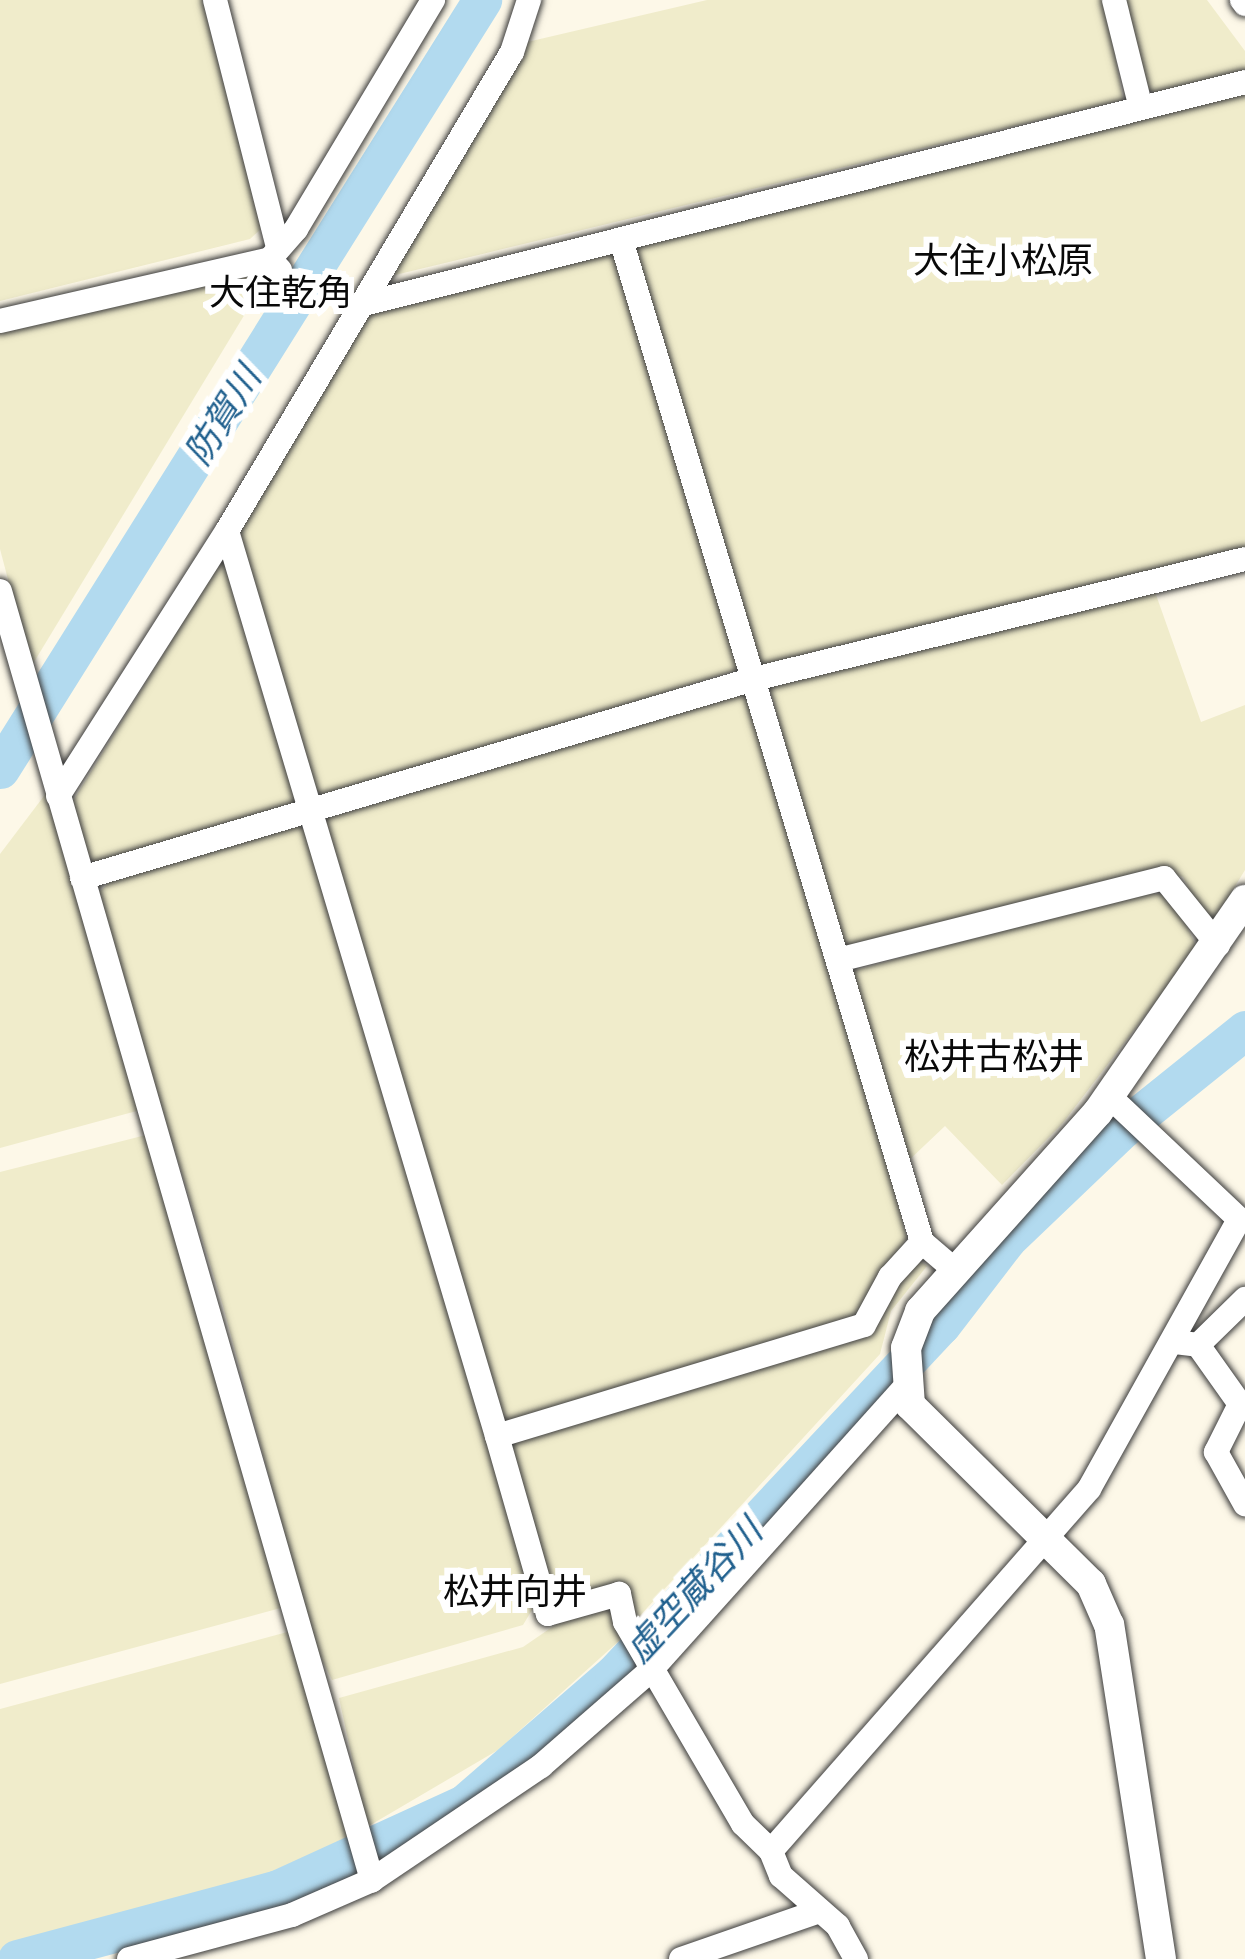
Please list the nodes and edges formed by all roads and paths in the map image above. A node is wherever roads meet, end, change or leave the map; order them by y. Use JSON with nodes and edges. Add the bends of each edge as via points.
{"nodes":[{"id":1,"x":215,"y":0,"type":"edge"},
{"id":2,"x":433,"y":0,"type":"edge"},
{"id":3,"x":529,"y":0,"type":"edge"},
{"id":4,"x":1114,"y":0,"type":"edge"},
{"id":5,"x":1245,"y":82,"type":"edge"},
{"id":6,"x":1141,"y":108,"type":"junction"},
{"id":7,"x":622,"y":243,"type":"junction"},
{"id":8,"x":276,"y":258,"type":"junction"},
{"id":9,"x":360,"y":305,"type":"junction"},
{"id":10,"x":0,"y":321,"type":"edge"},
{"id":11,"x":227,"y":531,"type":"junction"},
{"id":12,"x":1245,"y":559,"type":"edge"},
{"id":13,"x":0,"y":591,"type":"edge"},
{"id":14,"x":754,"y":679,"type":"junction"},
{"id":15,"x":58,"y":796,"type":"junction"},
{"id":16,"x":311,"y":811,"type":"junction"},
{"id":17,"x":82,"y":878,"type":"junction"},
{"id":18,"x":1245,"y":899,"type":"edge"},
{"id":19,"x":1217,"y":945,"type":"junction"},
{"id":20,"x":842,"y":959,"type":"junction"},
{"id":21,"x":1109,"y":1096,"type":"junction"},
{"id":22,"x":1242,"y":1217,"type":"edge"},
{"id":23,"x":922,"y":1242,"type":"junction"},
{"id":24,"x":956,"y":1271,"type":"junction"},
{"id":25,"x":1245,"y":1299,"type":"edge"},
{"id":26,"x":1187,"y":1343,"type":"junction"},
{"id":27,"x":905,"y":1370,"type":"junction"},
{"id":28,"x":497,"y":1436,"type":"junction"},
{"id":29,"x":1245,"y":1504,"type":"edge"},
{"id":30,"x":1047,"y":1538,"type":"junction"},
{"id":31,"x":652,"y":1669,"type":"junction"},
{"id":32,"x":771,"y":1851,"type":"junction"},
{"id":33,"x":372,"y":1880,"type":"junction"},
{"id":34,"x":820,"y":1911,"type":"junction"},
{"id":35,"x":129,"y":1959,"type":"edge"},
{"id":36,"x":682,"y":1959,"type":"edge"},
{"id":37,"x":856,"y":1959,"type":"edge"},
{"id":38,"x":1161,"y":1959,"type":"edge"}],
"edges":[{"from":1,"to":8,"type":"street"},
{"from":2,"to":8,"type":"street"},
{"from":3,"to":9,"type":"street","via":[[512,52]]},
{"from":4,"to":6,"type":"street"},
{"from":5,"to":6,"type":"street"},
{"from":6,"to":7,"type":"street"},
{"from":7,"to":9,"type":"street"},
{"from":7,"to":14,"type":"street"},
{"from":8,"to":10,"type":"street"},
{"from":9,"to":11,"type":"street"},
{"from":11,"to":15,"type":"street"},
{"from":11,"to":16,"type":"street"},
{"from":12,"to":14,"type":"street"},
{"from":13,"to":15,"type":"street"},
{"from":14,"to":16,"type":"street"},
{"from":14,"to":20,"type":"street"},
{"from":15,"to":17,"type":"street"},
{"from":16,"to":17,"type":"street"},
{"from":16,"to":28,"type":"street"},
{"from":17,"to":33,"type":"street"},
{"from":18,"to":19,"type":"street"},
{"from":19,"to":20,"type":"street","via":[[1164,878]]},
{"from":19,"to":21,"type":"street"},
{"from":20,"to":23,"type":"street"},
{"from":21,"to":22,"type":"street"},
{"from":21,"to":24,"type":"street"},
{"from":22,"to":26,"type":"street"},
{"from":23,"to":24,"type":"street"},
{"from":23,"to":28,"type":"street","via":[[890,1277],[864,1325]]},
{"from":24,"to":27,"type":"street","via":[[920,1311]]},
{"from":25,"to":26,"type":"street"},
{"from":26,"to":29,"type":"street","via":[[1240,1404],[1216,1452]]},
{"from":26,"to":30,"type":"street"},
{"from":27,"to":30,"type":"street","via":[[933,1434]]},
{"from":27,"to":31,"type":"street"},
{"from":28,"to":31,"type":"street","via":[[548,1614],[619,1594]]},
{"from":30,"to":32,"type":"street"},
{"from":30,"to":38,"type":"street","via":[[1091,1584],[1109,1625]]},
{"from":31,"to":32,"type":"street","via":[[743,1824]]},
{"from":31,"to":33,"type":"street","via":[[541,1766]]},
{"from":32,"to":34,"type":"street","via":[[781,1876]]},
{"from":33,"to":35,"type":"street","via":[[292,1915]]},
{"from":34,"to":36,"type":"street"},
{"from":34,"to":37,"type":"street"}]}
